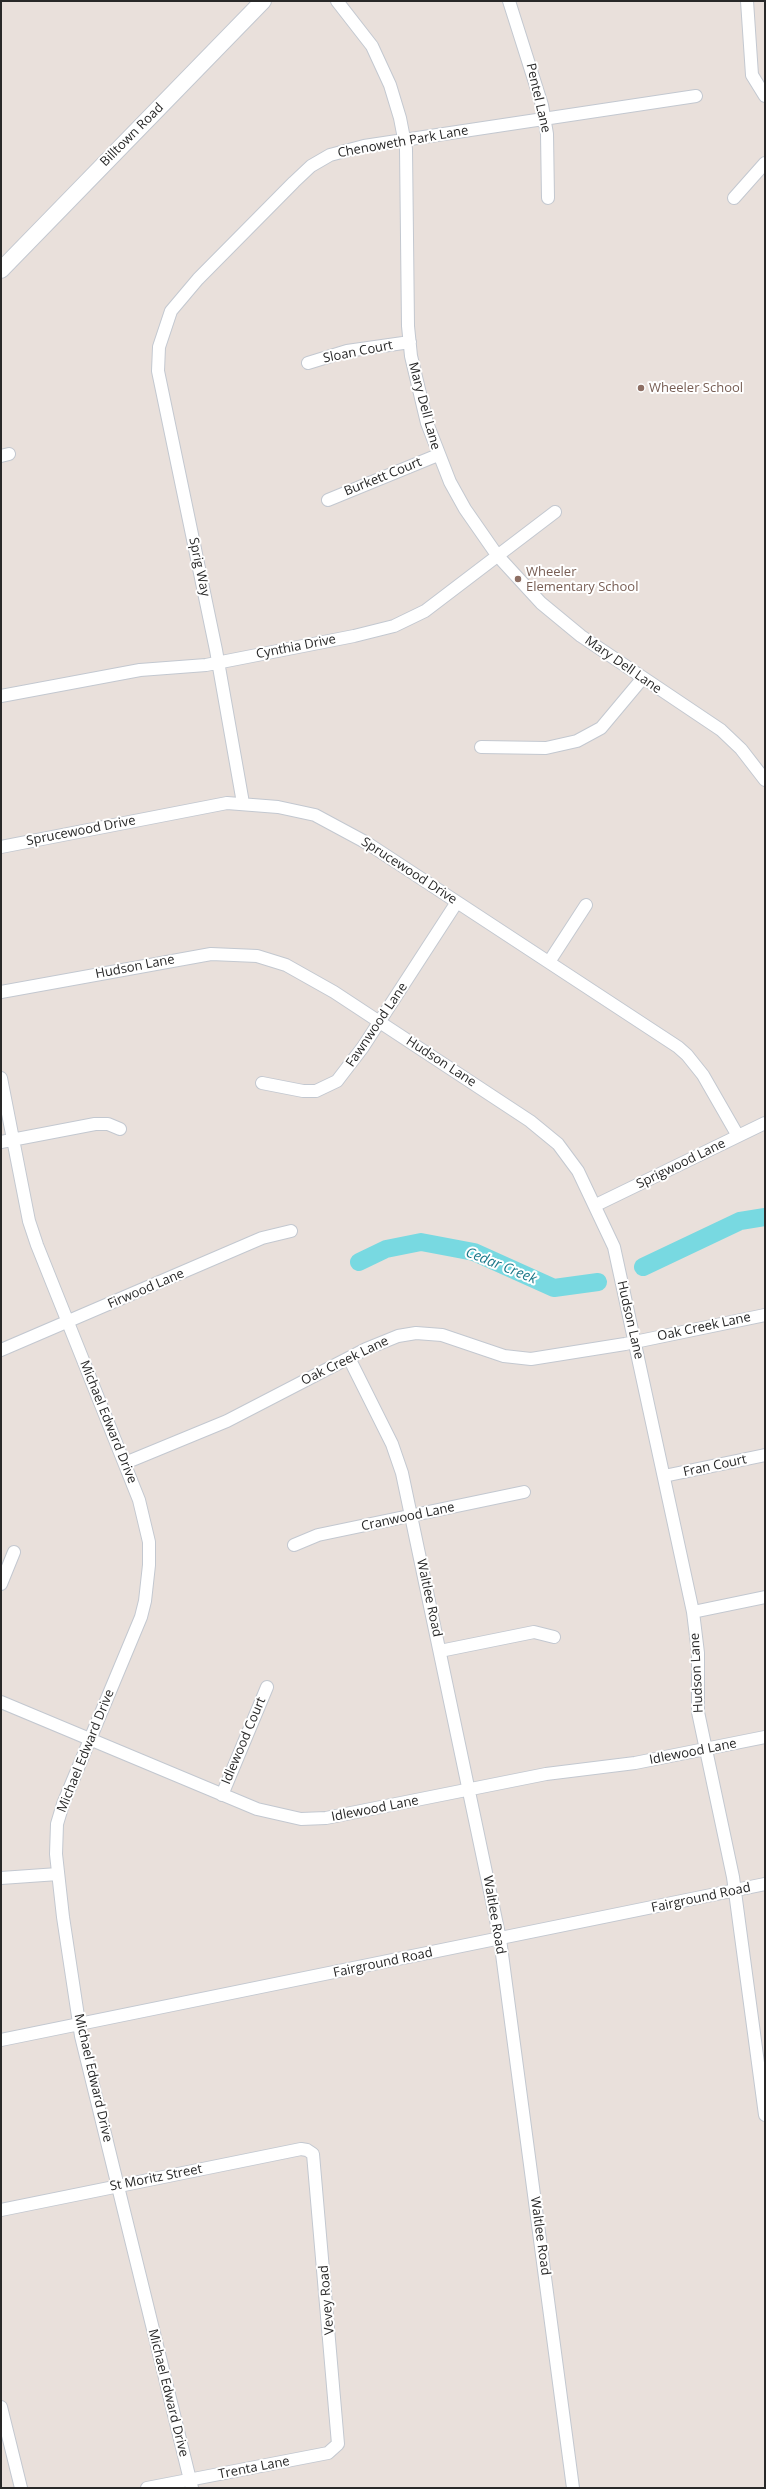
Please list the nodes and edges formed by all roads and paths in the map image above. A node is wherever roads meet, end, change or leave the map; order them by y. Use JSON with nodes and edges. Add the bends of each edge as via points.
{"nodes":[{"id":1,"x":263,"y":1,"type":"edge"},
{"id":2,"x":337,"y":1,"type":"edge"},
{"id":3,"x":509,"y":1,"type":"edge"},
{"id":4,"x":746,"y":1,"type":"edge"},
{"id":5,"x":696,"y":96,"type":"dead end"},
{"id":6,"x":765,"y":96,"type":"edge"},
{"id":7,"x":544,"y":118,"type":"junction"},
{"id":8,"x":404,"y":140,"type":"junction"},
{"id":9,"x":765,"y":163,"type":"edge"},
{"id":10,"x":548,"y":198,"type":"dead end"},
{"id":11,"x":734,"y":198,"type":"dead end"},
{"id":12,"x":1,"y":270,"type":"edge"},
{"id":13,"x":162,"y":332,"type":"joint"},
{"id":14,"x":410,"y":342,"type":"junction"},
{"id":15,"x":308,"y":363,"type":"dead end"},
{"id":16,"x":438,"y":454,"type":"junction"},
{"id":17,"x":328,"y":500,"type":"dead end"},
{"id":18,"x":555,"y":512,"type":"dead end"},
{"id":19,"x":497,"y":555,"type":"junction"},
{"id":20,"x":218,"y":662,"type":"junction"},
{"id":21,"x":642,"y":679,"type":"junction"},
{"id":22,"x":1,"y":696,"type":"edge"},
{"id":23,"x":481,"y":748,"type":"dead end"},
{"id":24,"x":765,"y":780,"type":"edge"},
{"id":25,"x":243,"y":803,"type":"junction"},
{"id":26,"x":1,"y":847,"type":"edge"},
{"id":27,"x":457,"y":902,"type":"junction"},
{"id":28,"x":586,"y":905,"type":"dead end"},
{"id":29,"x":549,"y":962,"type":"junction"},
{"id":30,"x":1,"y":992,"type":"edge"},
{"id":31,"x":380,"y":1022,"type":"junction"},
{"id":32,"x":1,"y":1078,"type":"edge"},
{"id":33,"x":262,"y":1083,"type":"dead end"},
{"id":34,"x":765,"y":1123,"type":"edge"},
{"id":35,"x":120,"y":1129,"type":"dead end"},
{"id":36,"x":738,"y":1136,"type":"junction"},
{"id":37,"x":7,"y":1141,"type":"edge"},
{"id":38,"x":596,"y":1205,"type":"junction"},
{"id":39,"x":291,"y":1231,"type":"dead end"},
{"id":40,"x":765,"y":1315,"type":"edge"},
{"id":41,"x":67,"y":1322,"type":"junction"},
{"id":42,"x":636,"y":1342,"type":"junction"},
{"id":43,"x":1,"y":1350,"type":"edge"},
{"id":44,"x":349,"y":1358,"type":"junction"},
{"id":45,"x":765,"y":1455,"type":"edge"},
{"id":46,"x":125,"y":1463,"type":"junction"},
{"id":47,"x":664,"y":1476,"type":"junction"},
{"id":48,"x":524,"y":1492,"type":"dead end"},
{"id":49,"x":412,"y":1516,"type":"junction"},
{"id":50,"x":294,"y":1545,"type":"dead end"},
{"id":51,"x":14,"y":1552,"type":"dead end"},
{"id":52,"x":1,"y":1584,"type":"edge"},
{"id":53,"x":765,"y":1596,"type":"edge"},
{"id":54,"x":693,"y":1612,"type":"junction"},
{"id":55,"x":554,"y":1637,"type":"dead end"},
{"id":56,"x":440,"y":1651,"type":"junction"},
{"id":57,"x":267,"y":1688,"type":"dead end"},
{"id":58,"x":1,"y":1702,"type":"edge"},
{"id":59,"x":765,"y":1737,"type":"edge"},
{"id":60,"x":90,"y":1740,"type":"junction"},
{"id":61,"x":705,"y":1749,"type":"junction"},
{"id":62,"x":469,"y":1790,"type":"junction"},
{"id":63,"x":222,"y":1795,"type":"junction"},
{"id":64,"x":58,"y":1874,"type":"junction"},
{"id":65,"x":1,"y":1878,"type":"edge"},
{"id":66,"x":765,"y":1884,"type":"edge"},
{"id":67,"x":735,"y":1890,"type":"junction"},
{"id":68,"x":500,"y":1939,"type":"junction"},
{"id":69,"x":79,"y":2024,"type":"junction"},
{"id":70,"x":1,"y":2040,"type":"edge"},
{"id":71,"x":765,"y":2115,"type":"edge"},
{"id":72,"x":311,"y":2152,"type":"joint"},
{"id":73,"x":118,"y":2185,"type":"junction"},
{"id":74,"x":1,"y":2210,"type":"edge"},
{"id":75,"x":1,"y":2407,"type":"edge"},
{"id":76,"x":336,"y":2449,"type":"joint"},
{"id":77,"x":190,"y":2484,"type":"edge"},
{"id":78,"x":21,"y":2488,"type":"edge"},
{"id":79,"x":147,"y":2488,"type":"edge"},
{"id":80,"x":573,"y":2488,"type":"edge"}],
"edges":[{"from":1,"to":12,"type":"main road","name":"Billtown Road"},
{"from":2,"to":8,"type":"street","name":"Mary Dell Lane","via":[[359,27],[381,63],[400,118]]},
{"from":3,"to":7,"type":"street","name":"Pentel Lane","via":[[537,83]]},
{"from":4,"to":6,"type":"street","via":[[752,75]]},
{"from":5,"to":7,"type":"street","name":"Chenoweth Park Lane"},
{"from":7,"to":8,"type":"street","name":"Chenoweth Park Lane"},
{"from":7,"to":10,"type":"street","name":"Pentel Lane","via":[[547,134]]},
{"from":8,"to":13,"type":"street","name":"Chenoweth Park Lane","via":[[341,151],[311,166],[178,301]]},
{"from":8,"to":14,"type":"street","name":"Mary Dell Lane"},
{"from":9,"to":11,"type":"street"},
{"from":13,"to":20,"type":"street","name":"Sprig Way","via":[[158,371]]},
{"from":14,"to":15,"type":"street","name":"Sloan Court","via":[[347,351]]},
{"from":14,"to":16,"type":"street","name":"Mary Dell Lane","via":[[417,390]]},
{"from":16,"to":17,"type":"street","name":"Burkett Court"},
{"from":16,"to":19,"type":"street","name":"Mary Dell Lane","via":[[466,509]]},
{"from":18,"to":19,"type":"street","name":"Cynthia Drive"},
{"from":19,"to":20,"type":"street","name":"Cynthia Drive","via":[[424,611],[394,626]]},
{"from":19,"to":21,"type":"street","name":"Mary Dell Lane","via":[[540,603],[562,622]]},
{"from":20,"to":22,"type":"street","name":"Cynthia Drive","via":[[140,670]]},
{"from":20,"to":25,"type":"street","name":"Sprig Way"},
{"from":21,"to":23,"type":"street","via":[[601,728],[577,741],[546,748]]},
{"from":21,"to":24,"type":"street","name":"Mary Dell Lane","via":[[721,730]]},
{"from":25,"to":26,"type":"street","name":"Sprucewood Drive","via":[[227,803]]},
{"from":25,"to":27,"type":"street","name":"Sprucewood Drive","via":[[315,815],[367,843]]},
{"from":27,"to":29,"type":"street","name":"Sprucewood Drive"},
{"from":27,"to":31,"type":"street","name":"Fawnwood Lane"},
{"from":28,"to":29,"type":"street"},
{"from":29,"to":36,"type":"street","name":"Sprucewood Drive","via":[[687,1055],[703,1075]]},
{"from":30,"to":31,"type":"street","name":"Hudson Lane","via":[[191,956],[233,954],[257,956],[299,972]]},
{"from":31,"to":33,"type":"street","name":"Fawnwood Lane","via":[[346,1072],[331,1086],[316,1091],[303,1091]]},
{"from":31,"to":38,"type":"street","name":"Hudson Lane","via":[[547,1133],[567,1154]]},
{"from":32,"to":37,"type":"street","name":"Michael Edward Drive"},
{"from":34,"to":36,"type":"street","name":"Sprigwood Lane"},
{"from":35,"to":37,"type":"street","via":[[100,1124]]},
{"from":36,"to":38,"type":"street","name":"Sprigwood Lane"},
{"from":37,"to":41,"type":"street","name":"Michael Edward Drive","via":[[29,1221]]},
{"from":38,"to":42,"type":"street","name":"Hudson Lane","via":[[614,1247]]},
{"from":39,"to":41,"type":"street","name":"Firwood Lane","via":[[262,1238]]},
{"from":40,"to":42,"type":"street","name":"Oak Creek Lane"},
{"from":41,"to":43,"type":"street","name":"Firwood Lane"},
{"from":41,"to":46,"type":"street","name":"Michael Edward Drive"},
{"from":42,"to":44,"type":"street","name":"Oak Creek Lane","via":[[531,1359],[504,1356],[442,1335],[416,1333],[379,1343]]},
{"from":42,"to":47,"type":"street","name":"Hudson Lane"},
{"from":44,"to":46,"type":"street","name":"Oak Creek Lane","via":[[227,1420]]},
{"from":44,"to":49,"type":"street","name":"Waltlee Road","via":[[392,1444]]},
{"from":45,"to":47,"type":"street","name":"Fran Court"},
{"from":46,"to":60,"type":"street","name":"Michael Edward Drive","via":[[144,1512],[149,1542],[145,1601],[137,1628]]},
{"from":47,"to":54,"type":"street","name":"Hudson Lane"},
{"from":48,"to":49,"type":"street","name":"Cranwood Lane"},
{"from":49,"to":50,"type":"street","name":"Cranwood Lane","via":[[318,1536]]},
{"from":49,"to":56,"type":"street","name":"Waltlee Road"},
{"from":51,"to":52,"type":"street"},
{"from":53,"to":54,"type":"street"},
{"from":54,"to":61,"type":"street","name":"Hudson Lane","via":[[698,1653],[698,1712]]},
{"from":55,"to":56,"type":"street","via":[[534,1632]]},
{"from":56,"to":62,"type":"street","name":"Waltlee Road"},
{"from":57,"to":63,"type":"street","name":"Idlewood Court"},
{"from":58,"to":60,"type":"street","name":"Idlewood Lane"},
{"from":59,"to":61,"type":"street","name":"Idlewood Lane"},
{"from":60,"to":63,"type":"street","name":"Idlewood Lane"},
{"from":60,"to":64,"type":"street","name":"Michael Edward Drive","via":[[57,1824]]},
{"from":61,"to":62,"type":"street","name":"Idlewood Lane","via":[[635,1764],[546,1774]]},
{"from":61,"to":67,"type":"street","name":"Hudson Lane"},
{"from":62,"to":63,"type":"street","name":"Idlewood Lane","via":[[315,1819],[274,1814]]},
{"from":62,"to":68,"type":"street","name":"Waltlee Road"},
{"from":64,"to":65,"type":"street"},
{"from":64,"to":69,"type":"street","name":"Michael Edward Drive"},
{"from":66,"to":67,"type":"street","name":"Fairground Road"},
{"from":67,"to":68,"type":"street","name":"Fairground Road"},
{"from":67,"to":71,"type":"street","name":"Hudson Lane"},
{"from":68,"to":69,"type":"street","name":"Fairground Road"},
{"from":68,"to":80,"type":"street","name":"Waltlee Road"},
{"from":69,"to":70,"type":"street","name":"Fairground Road"},
{"from":69,"to":73,"type":"street","name":"Michael Edward Drive"},
{"from":72,"to":73,"type":"street","name":"St Moritz Street","via":[[301,2150]]},
{"from":72,"to":76,"type":"street","name":"Vevey Road","via":[[314,2158],[338,2432]]},
{"from":73,"to":74,"type":"street","name":"St Moritz Street"},
{"from":73,"to":77,"type":"street","name":"Michael Edward Drive"},
{"from":75,"to":78,"type":"street"},
{"from":76,"to":77,"type":"street","name":"Trenta Lane","via":[[328,2453]]},
{"from":77,"to":79,"type":"street","name":"Trenta Lane"}]}
